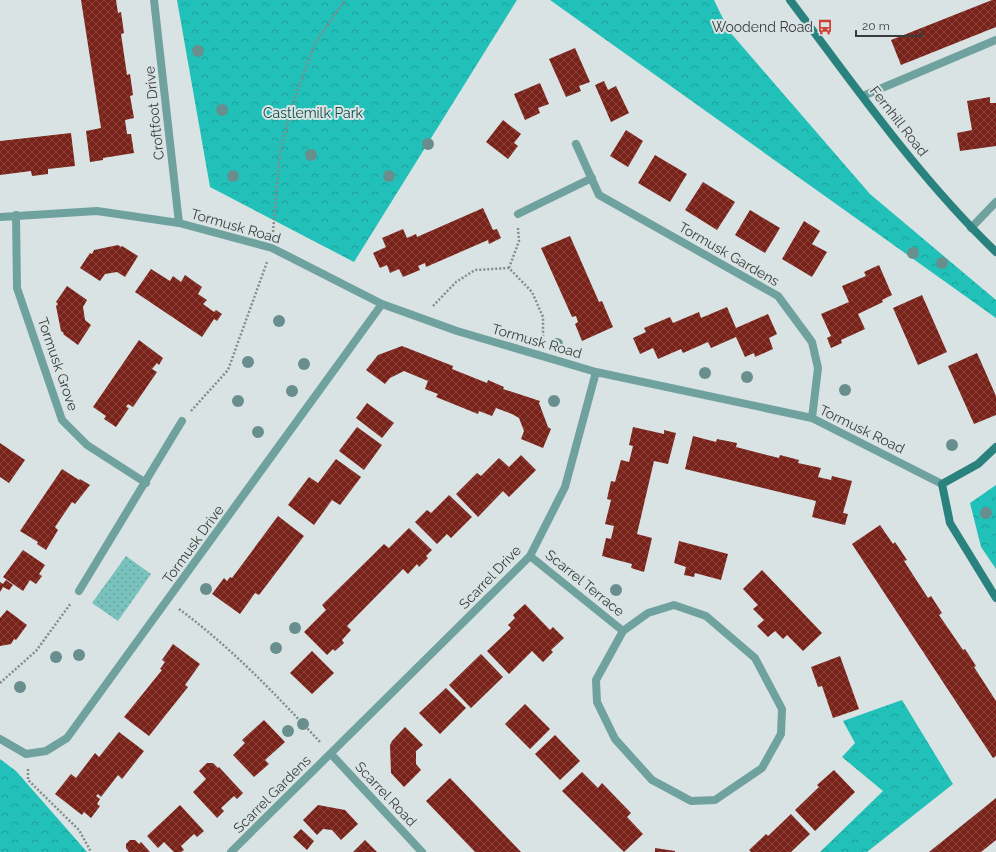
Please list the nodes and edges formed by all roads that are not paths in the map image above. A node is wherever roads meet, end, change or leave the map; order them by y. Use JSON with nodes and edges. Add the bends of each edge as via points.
{"nodes":[{"id":1,"x":154,"y":0,"type":"edge"},
{"id":2,"x":790,"y":0,"type":"edge"},
{"id":3,"x":996,"y":40,"type":"edge"},
{"id":4,"x":863,"y":96,"type":"junction"},
{"id":5,"x":576,"y":144,"type":"dead end"},
{"id":6,"x":592,"y":178,"type":"junction"},
{"id":7,"x":996,"y":202,"type":"edge"},
{"id":8,"x":518,"y":214,"type":"road end"},
{"id":9,"x":16,"y":215,"type":"junction"},
{"id":10,"x":0,"y":217,"type":"edge"},
{"id":11,"x":179,"y":223,"type":"junction"},
{"id":12,"x":971,"y":228,"type":"junction"},
{"id":13,"x":996,"y":252,"type":"edge"},
{"id":14,"x":382,"y":304,"type":"junction"},
{"id":15,"x":596,"y":372,"type":"junction"},
{"id":16,"x":812,"y":418,"type":"junction"},
{"id":17,"x":182,"y":421,"type":"road end"},
{"id":18,"x":996,"y":447,"type":"edge"},
{"id":19,"x":146,"y":482,"type":"junction"},
{"id":20,"x":942,"y":484,"type":"junction"},
{"id":21,"x":530,"y":556,"type":"junction"},
{"id":22,"x":79,"y":591,"type":"road end"},
{"id":23,"x":996,"y":598,"type":"edge"},
{"id":24,"x":623,"y":631,"type":"junction"},
{"id":25,"x":0,"y":739,"type":"edge"},
{"id":26,"x":331,"y":754,"type":"junction"},
{"id":27,"x":231,"y":852,"type":"edge"},
{"id":28,"x":422,"y":852,"type":"edge"}],
"edges":[{"from":1,"to":11,"type":"street","name":"Croftfoot Drive"},
{"from":2,"to":4,"type":"street","name":"Fernhill Road"},
{"from":3,"to":4,"type":"street"},
{"from":4,"to":12,"type":"street","name":"Fernhill Road","via":[[934,187]]},
{"from":5,"to":6,"type":"street","name":"Tormusk Gardens"},
{"from":6,"to":8,"type":"street"},
{"from":6,"to":16,"type":"street","name":"Tormusk Gardens","via":[[599,195],[778,296],[812,342],[818,368]]},
{"from":7,"to":12,"type":"street"},
{"from":9,"to":10,"type":"street","name":"Tormusk Road"},
{"from":9,"to":11,"type":"street","name":"Tormusk Road","via":[[97,211]]},
{"from":9,"to":19,"type":"street","name":"Tormusk Grove","via":[[17,288],[62,420],[87,445]]},
{"from":11,"to":14,"type":"street","name":"Tormusk Road","via":[[272,248]]},
{"from":12,"to":13,"type":"street","name":"Fernhill Road"},
{"from":14,"to":15,"type":"street","name":"Tormusk Road","via":[[457,331]]},
{"from":14,"to":25,"type":"street","name":"Tormusk Drive","via":[[66,738],[46,751],[26,754]]},
{"from":15,"to":16,"type":"street","name":"Tormusk Road"},
{"from":15,"to":21,"type":"street","name":"Scarrel Drive","via":[[564,487]]},
{"from":16,"to":20,"type":"street","name":"Tormusk Road"},
{"from":17,"to":19,"type":"street"},
{"from":18,"to":20,"type":"street","via":[[978,464]]},
{"from":19,"to":22,"type":"street"},
{"from":20,"to":23,"type":"street","via":[[950,523]]},
{"from":21,"to":24,"type":"street","name":"Scarrel Terrace"},
{"from":21,"to":26,"type":"street","name":"Scarrel Drive"},
{"from":24,"to":24,"type":"street","name":"Scarrel Terrace","via":[[596,680],[597,702],[615,739],[652,780],[691,801],[715,800],[762,768],[780,734],[782,709],[755,658],[706,616],[674,605],[648,613]]},
{"from":26,"to":27,"type":"street","name":"Scarrel Gardens"},
{"from":26,"to":28,"type":"street","name":"Scarrel Road"}]}
